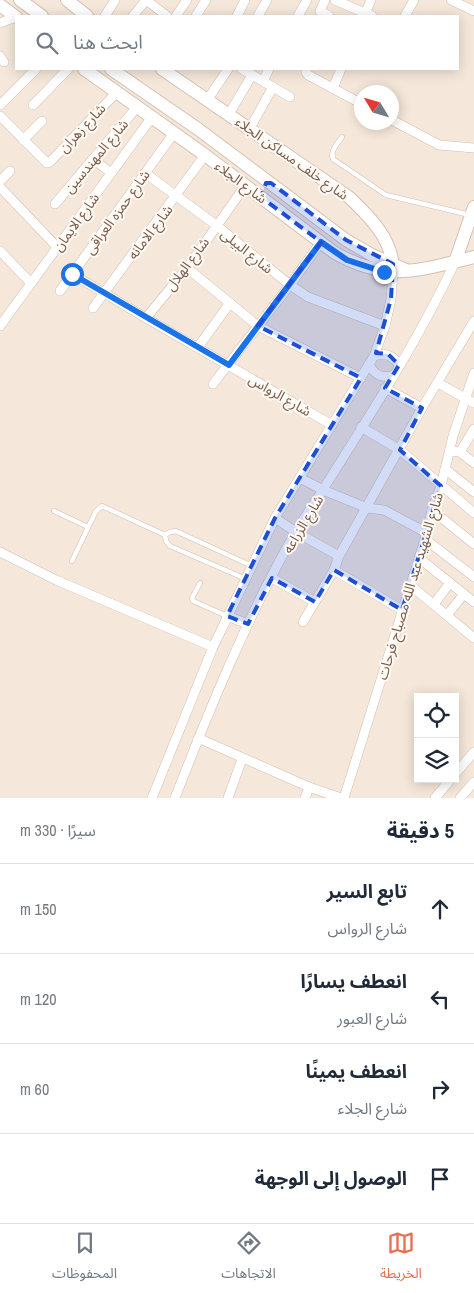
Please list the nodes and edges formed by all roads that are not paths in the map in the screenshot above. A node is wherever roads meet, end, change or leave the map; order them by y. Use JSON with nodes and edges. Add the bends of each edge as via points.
{"nodes":[{"id":1,"x":67,"y":0,"type":"edge"},
{"id":2,"x":115,"y":0,"type":"edge"},
{"id":3,"x":186,"y":0,"type":"edge"},
{"id":4,"x":206,"y":0,"type":"edge"},
{"id":5,"x":245,"y":0,"type":"edge"},
{"id":6,"x":267,"y":0,"type":"edge"},
{"id":7,"x":307,"y":0,"type":"edge"},
{"id":8,"x":325,"y":0,"type":"edge"},
{"id":9,"x":335,"y":0,"type":"edge"},
{"id":10,"x":371,"y":0,"type":"edge"},
{"id":11,"x":414,"y":0,"type":"edge"},
{"id":12,"x":451,"y":0,"type":"edge"},
{"id":13,"x":149,"y":1,"type":"edge"},
{"id":14,"x":26,"y":2,"type":"edge"},
{"id":15,"x":0,"y":5,"type":"edge"},
{"id":16,"x":471,"y":6,"type":"edge"},
{"id":17,"x":41,"y":15,"type":"edge"},
{"id":18,"x":86,"y":15,"type":"edge"},
{"id":19,"x":106,"y":15,"type":"edge"},
{"id":20,"x":134,"y":15,"type":"edge"},
{"id":21,"x":166,"y":15,"type":"edge"},
{"id":22,"x":177,"y":15,"type":"edge"},
{"id":23,"x":197,"y":15,"type":"edge"},
{"id":24,"x":237,"y":15,"type":"edge"},
{"id":25,"x":259,"y":15,"type":"edge"},
{"id":26,"x":299,"y":15,"type":"edge"},
{"id":27,"x":326,"y":15,"type":"edge"},
{"id":28,"x":367,"y":15,"type":"edge"},
{"id":29,"x":406,"y":15,"type":"edge"},
{"id":30,"x":15,"y":16,"type":"edge"},
{"id":31,"x":15,"y":17,"type":"edge"},
{"id":32,"x":0,"y":23,"type":"edge"},
{"id":33,"x":35,"y":70,"type":"edge"},
{"id":34,"x":67,"y":70,"type":"edge"},
{"id":35,"x":85,"y":70,"type":"edge"},
{"id":36,"x":114,"y":70,"type":"edge"},
{"id":37,"x":164,"y":70,"type":"edge"},
{"id":38,"x":227,"y":70,"type":"edge"},
{"id":39,"x":244,"y":70,"type":"edge"},
{"id":40,"x":268,"y":70,"type":"edge"},
{"id":41,"x":306,"y":70,"type":"edge"},
{"id":42,"x":341,"y":70,"type":"edge"},
{"id":43,"x":252,"y":75,"type":"junction"},
{"id":44,"x":263,"y":81,"type":"junction"},
{"id":45,"x":273,"y":87,"type":"junction"},
{"id":46,"x":333,"y":88,"type":"junction"},
{"id":47,"x":116,"y":92,"type":"junction"},
{"id":48,"x":290,"y":97,"type":"dead end"},
{"id":49,"x":208,"y":99,"type":"junction"},
{"id":50,"x":354,"y":100,"type":"edge"},
{"id":51,"x":0,"y":105,"type":"edge"},
{"id":52,"x":33,"y":105,"type":"dead end"},
{"id":53,"x":137,"y":107,"type":"junction"},
{"id":54,"x":229,"y":114,"type":"junction"},
{"id":55,"x":152,"y":117,"type":"junction"},
{"id":56,"x":1,"y":120,"type":"edge"},
{"id":57,"x":42,"y":121,"type":"dead end"},
{"id":58,"x":399,"y":124,"type":"edge"},
{"id":59,"x":250,"y":128,"type":"junction"},
{"id":60,"x":174,"y":133,"type":"junction"},
{"id":61,"x":342,"y":137,"type":"dead end"},
{"id":62,"x":23,"y":140,"type":"junction"},
{"id":63,"x":474,"y":148,"type":"edge"},
{"id":64,"x":205,"y":155,"type":"junction"},
{"id":65,"x":93,"y":159,"type":"junction"},
{"id":66,"x":243,"y":161,"type":"junction"},
{"id":67,"x":10,"y":171,"type":"dead end"},
{"id":68,"x":111,"y":173,"type":"junction"},
{"id":69,"x":145,"y":173,"type":"junction"},
{"id":70,"x":232,"y":175,"type":"junction"},
{"id":71,"x":0,"y":181,"type":"edge"},
{"id":72,"x":271,"y":183,"type":"junction"},
{"id":73,"x":245,"y":186,"type":"junction"},
{"id":74,"x":0,"y":187,"type":"edge"},
{"id":75,"x":176,"y":196,"type":"junction"},
{"id":76,"x":261,"y":197,"type":"junction"},
{"id":77,"x":55,"y":204,"type":"dead end"},
{"id":78,"x":472,"y":211,"type":"edge"},
{"id":79,"x":216,"y":225,"type":"junction"},
{"id":80,"x":321,"y":242,"type":"junction"},
{"id":81,"x":57,"y":247,"type":"junction"},
{"id":82,"x":0,"y":251,"type":"edge"},
{"id":83,"x":474,"y":258,"type":"edge"},
{"id":84,"x":455,"y":262,"type":"junction"},
{"id":85,"x":187,"y":268,"type":"junction"},
{"id":86,"x":393,"y":268,"type":"junction"},
{"id":87,"x":72,"y":274,"type":"junction"},
{"id":88,"x":31,"y":283,"type":"junction"},
{"id":89,"x":290,"y":285,"type":"junction"},
{"id":90,"x":60,"y":291,"type":"dead end"},
{"id":91,"x":105,"y":292,"type":"junction"},
{"id":92,"x":230,"y":303,"type":"junction"},
{"id":93,"x":93,"y":308,"type":"dead end"},
{"id":94,"x":146,"y":318,"type":"junction"},
{"id":95,"x":2,"y":319,"type":"edge"},
{"id":96,"x":474,"y":321,"type":"edge"},
{"id":97,"x":258,"y":326,"type":"junction"},
{"id":98,"x":385,"y":326,"type":"junction"},
{"id":99,"x":198,"y":347,"type":"junction"},
{"id":100,"x":371,"y":360,"type":"junction"},
{"id":101,"x":229,"y":365,"type":"junction"},
{"id":102,"x":398,"y":366,"type":"junction"},
{"id":103,"x":474,"y":373,"type":"edge"},
{"id":104,"x":392,"y":376,"type":"junction"},
{"id":105,"x":361,"y":378,"type":"junction"},
{"id":106,"x":438,"y":383,"type":"junction"},
{"id":107,"x":213,"y":384,"type":"dead end"},
{"id":108,"x":385,"y":388,"type":"junction"},
{"id":109,"x":470,"y":401,"type":"edge"},
{"id":110,"x":422,"y":408,"type":"junction"},
{"id":111,"x":332,"y":425,"type":"junction"},
{"id":112,"x":361,"y":427,"type":"junction"},
{"id":113,"x":474,"y":429,"type":"edge"},
{"id":114,"x":470,"y":443,"type":"edge"},
{"id":115,"x":400,"y":450,"type":"junction"},
{"id":116,"x":450,"y":452,"type":"junction"},
{"id":117,"x":460,"y":452,"type":"junction"},
{"id":118,"x":474,"y":463,"type":"edge"},
{"id":119,"x":444,"y":469,"type":"junction"},
{"id":120,"x":300,"y":478,"type":"junction"},
{"id":121,"x":441,"y":486,"type":"junction"},
{"id":122,"x":323,"y":490,"type":"junction"},
{"id":123,"x":474,"y":492,"type":"edge"},
{"id":124,"x":367,"y":508,"type":"junction"},
{"id":125,"x":432,"y":510,"type":"junction"},
{"id":126,"x":54,"y":511,"type":"dead end"},
{"id":127,"x":474,"y":514,"type":"edge"},
{"id":128,"x":275,"y":518,"type":"junction"},
{"id":129,"x":88,"y":527,"type":"junction"},
{"id":130,"x":296,"y":532,"type":"junction"},
{"id":131,"x":165,"y":535,"type":"junction"},
{"id":132,"x":426,"y":536,"type":"junction"},
{"id":133,"x":474,"y":544,"type":"edge"},
{"id":134,"x":0,"y":552,"type":"edge"},
{"id":135,"x":339,"y":556,"type":"junction"},
{"id":136,"x":419,"y":558,"type":"junction"},
{"id":137,"x":72,"y":561,"type":"dead end"},
{"id":138,"x":252,"y":566,"type":"junction"},
{"id":139,"x":334,"y":570,"type":"junction"},
{"id":140,"x":474,"y":577,"type":"edge"},
{"id":141,"x":272,"y":578,"type":"junction"},
{"id":142,"x":246,"y":579,"type":"junction"},
{"id":143,"x":200,"y":583,"type":"dead end"},
{"id":144,"x":450,"y":583,"type":"junction"},
{"id":145,"x":410,"y":585,"type":"junction"},
{"id":146,"x":464,"y":594,"type":"junction"},
{"id":147,"x":315,"y":602,"type":"junction"},
{"id":148,"x":474,"y":602,"type":"edge"},
{"id":149,"x":434,"y":604,"type":"junction"},
{"id":150,"x":402,"y":610,"type":"junction"},
{"id":151,"x":447,"y":615,"type":"junction"},
{"id":152,"x":227,"y":616,"type":"junction"},
{"id":153,"x":303,"y":622,"type":"dead end"},
{"id":154,"x":248,"y":624,"type":"junction"},
{"id":155,"x":474,"y":638,"type":"edge"},
{"id":156,"x":213,"y":647,"type":"junction"},
{"id":157,"x":198,"y":738,"type":"junction"},
{"id":158,"x":474,"y":752,"type":"edge"},
{"id":159,"x":242,"y":759,"type":"junction"},
{"id":160,"x":459,"y":769,"type":"edge"},
{"id":161,"x":474,"y":782,"type":"edge"},
{"id":162,"x":448,"y":783,"type":"edge"},
{"id":163,"x":309,"y":787,"type":"junction"},
{"id":164,"x":152,"y":798,"type":"edge"},
{"id":165,"x":175,"y":798,"type":"edge"},
{"id":166,"x":228,"y":798,"type":"edge"},
{"id":167,"x":306,"y":798,"type":"edge"},
{"id":168,"x":342,"y":798,"type":"edge"},
{"id":169,"x":435,"y":798,"type":"edge"},
{"id":170,"x":460,"y":798,"type":"edge"}],
"edges":[{"from":1,"to":18,"type":"street"},
{"from":2,"to":19,"type":"street"},
{"from":3,"to":22,"type":"street"},
{"from":4,"to":23,"type":"street"},
{"from":5,"to":24,"type":"street"},
{"from":6,"to":25,"type":"street"},
{"from":7,"to":26,"type":"street"},
{"from":8,"to":27,"type":"street","via":[[320,11]]},
{"from":9,"to":28,"type":"street"},
{"from":10,"to":28,"type":"street"},
{"from":11,"to":29,"type":"street"},
{"from":12,"to":16,"type":"street"},
{"from":13,"to":20,"type":"street"},
{"from":13,"to":21,"type":"street"},
{"from":14,"to":17,"type":"street"},
{"from":15,"to":30,"type":"street"},
{"from":31,"to":32,"type":"street"},
{"from":33,"to":51,"type":"street"},
{"from":34,"to":52,"type":"street"},
{"from":35,"to":47,"type":"street","name":"شارع الجلاء"},
{"from":36,"to":66,"type":"street","name":"شارع الجلاء"},
{"from":37,"to":49,"type":"street","name":"شارع خلف مساكن الجلاء"},
{"from":38,"to":49,"type":"street"},
{"from":39,"to":43,"type":"street"},
{"from":40,"to":44,"type":"street"},
{"from":41,"to":46,"type":"street","via":[[308,75]]},
{"from":42,"to":46,"type":"street"},
{"from":43,"to":44,"type":"street"},
{"from":43,"to":54,"type":"street"},
{"from":44,"to":45,"type":"street"},
{"from":45,"to":48,"type":"street"},
{"from":45,"to":59,"type":"street"},
{"from":46,"to":50,"type":"street"},
{"from":47,"to":53,"type":"street","name":"شارع الجلاء"},
{"from":47,"to":62,"type":"street","name":"شارع زهران","via":[[50,162]]},
{"from":49,"to":54,"type":"street","name":"شارع خلف مساكن الجلاء"},
{"from":53,"to":55,"type":"street","name":"شارع الجلاء"},
{"from":53,"to":65,"type":"street","name":"شارع المهندسين"},
{"from":54,"to":59,"type":"street","name":"شارع خلف مساكن الجلاء"},
{"from":55,"to":60,"type":"street","name":"شارع الجلاء"},
{"from":55,"to":68,"type":"street","name":"شارع الايمان"},
{"from":56,"to":62,"type":"street"},
{"from":57,"to":62,"type":"street"},
{"from":58,"to":63,"type":"street","via":[[439,145]]},
{"from":59,"to":86,"type":"street","name":"شارع خلف مساكن الجلاء","via":[[350,198],[381,232],[389,248]]},
{"from":60,"to":64,"type":"street","name":"شارع الجلاء"},
{"from":60,"to":69,"type":"street","name":"شارع حمزه العراقى"},
{"from":61,"to":78,"type":"lane","via":[[333,150],[333,159],[380,191],[393,197]]},
{"from":64,"to":70,"type":"street","name":"شارع الجلاء"},
{"from":64,"to":75,"type":"street","name":"شارع الامانه"},
{"from":65,"to":68,"type":"street"},
{"from":65,"to":77,"type":"street","name":"شارع المهندسين"},
{"from":66,"to":70,"type":"street","via":[[242,172]]},
{"from":66,"to":72,"type":"street","name":"شارع الجلاء"},
{"from":67,"to":71,"type":"street"},
{"from":68,"to":81,"type":"street","name":"شارع الايمان"},
{"from":69,"to":75,"type":"street","name":"شارع البيلى"},
{"from":69,"to":87,"type":"street","name":"شارع حمزه العراقى"},
{"from":70,"to":73,"type":"street","name":"شارع الجلاء"},
{"from":72,"to":76,"type":"street","via":[[262,187]]},
{"from":72,"to":86,"type":"street","name":"شارع الجلاء","via":[[346,240]]},
{"from":73,"to":76,"type":"street","name":"شارع الجلاء"},
{"from":73,"to":79,"type":"street","name":"شارع الهلال"},
{"from":74,"to":81,"type":"street"},
{"from":75,"to":79,"type":"street","name":"شارع البيلى"},
{"from":75,"to":91,"type":"street","name":"شارع الامانه"},
{"from":76,"to":80,"type":"street","name":"شارع الجلاء"},
{"from":78,"to":84,"type":"street"},
{"from":79,"to":85,"type":"street","name":"شارع الهلال"},
{"from":79,"to":89,"type":"street","name":"شارع البيلى"},
{"from":80,"to":86,"type":"street","name":"شارع الجلاء","via":[[347,260],[375,270]]},
{"from":80,"to":89,"type":"street"},
{"from":81,"to":88,"type":"street","name":"شارع الايمان"},
{"from":82,"to":88,"type":"street"},
{"from":83,"to":84,"type":"street","name":"شارع الجلاء"},
{"from":84,"to":86,"type":"street","name":"شارع الجلاء","via":[[408,271]]},
{"from":84,"to":102,"type":"street","name":"شارع الزراعه","via":[[435,304]]},
{"from":85,"to":92,"type":"street"},
{"from":85,"to":94,"type":"street","name":"شارع الهلال"},
{"from":86,"to":98,"type":"street","name":"شارع الزراعه"},
{"from":87,"to":90,"type":"street","name":"شارع حمزه العراقى"},
{"from":87,"to":91,"type":"street","name":"شارع الرواس"},
{"from":88,"to":95,"type":"street","name":"شارع الايمان"},
{"from":89,"to":97,"type":"street"},
{"from":89,"to":98,"type":"street","name":"شارع البيلى","via":[[319,302]]},
{"from":91,"to":93,"type":"street","name":"شارع الامانه"},
{"from":91,"to":94,"type":"street","name":"شارع الرواس"},
{"from":92,"to":97,"type":"street"},
{"from":92,"to":99,"type":"street"},
{"from":94,"to":99,"type":"street","name":"شارع الرواس"},
{"from":96,"to":106,"type":"street"},
{"from":97,"to":101,"type":"street"},
{"from":97,"to":105,"type":"street"},
{"from":98,"to":100,"type":"street","name":"شارع الزراعه"},
{"from":99,"to":101,"type":"street","name":"شارع الرواس"},
{"from":100,"to":102,"type":"street","via":[[381,353],[388,354]]},
{"from":100,"to":104,"type":"street","via":[[372,371],[378,376]]},
{"from":100,"to":105,"type":"street","name":"شارع الزراعه"},
{"from":101,"to":107,"type":"street"},
{"from":101,"to":111,"type":"street","name":"شارع الرواس"},
{"from":102,"to":104,"type":"street","name":"شارع الزراعه"},
{"from":103,"to":109,"type":"street","name":"شارع الشهيد عبد الله مصباح فرحات"},
{"from":104,"to":108,"type":"street","name":"شارع الزراعه"},
{"from":105,"to":111,"type":"street","name":"شارع الزراعه"},
{"from":106,"to":109,"type":"street"},
{"from":106,"to":110,"type":"street"},
{"from":108,"to":110,"type":"street"},
{"from":108,"to":112,"type":"street","name":"شارع الزراعه"},
{"from":109,"to":116,"type":"street","name":"شارع الشهيد عبد الله مصباح فرحات","via":[[453,436]]},
{"from":110,"to":115,"type":"street"},
{"from":111,"to":120,"type":"street","name":"شارع الزراعه"},
{"from":112,"to":115,"type":"street"},
{"from":112,"to":122,"type":"street","name":"شارع الزراعه"},
{"from":113,"to":114,"type":"street"},
{"from":114,"to":117,"type":"street"},
{"from":115,"to":121,"type":"street"},
{"from":115,"to":124,"type":"street"},
{"from":116,"to":117,"type":"street"},
{"from":116,"to":119,"type":"street","name":"شارع الشهيد عبد الله مصباح فرحات"},
{"from":117,"to":118,"type":"street"},
{"from":119,"to":121,"type":"street","name":"شارع الشهيد عبد الله مصباح فرحات"},
{"from":119,"to":123,"type":"street"},
{"from":120,"to":122,"type":"street"},
{"from":120,"to":128,"type":"street","name":"شارع الزراعه"},
{"from":121,"to":125,"type":"street","name":"شارع الشهيد عبد الله مصباح فرحات"},
{"from":121,"to":127,"type":"street"},
{"from":122,"to":124,"type":"street"},
{"from":122,"to":130,"type":"street","name":"شارع الزراعه"},
{"from":124,"to":132,"type":"street","via":[[384,510]]},
{"from":124,"to":135,"type":"street"},
{"from":125,"to":132,"type":"street","name":"شارع الشهيد عبد الله مصباح فرحات"},
{"from":125,"to":133,"type":"street"},
{"from":126,"to":129,"type":"lane"},
{"from":128,"to":130,"type":"street"},
{"from":128,"to":138,"type":"street","name":"شارع الزراعه"},
{"from":129,"to":131,"type":"lane","via":[[102,506]]},
{"from":129,"to":137,"type":"lane"},
{"from":130,"to":135,"type":"street"},
{"from":130,"to":141,"type":"street","name":"شارع الزراعه"},
{"from":131,"to":138,"type":"lane","via":[[176,531]]},
{"from":131,"to":142,"type":"lane","via":[[170,546]]},
{"from":132,"to":136,"type":"street","name":"شارع الشهيد عبد الله مصباح فرحات"},
{"from":132,"to":140,"type":"street"},
{"from":134,"to":156,"type":"street","via":[[56,580]]},
{"from":135,"to":139,"type":"street"},
{"from":136,"to":144,"type":"street"},
{"from":136,"to":145,"type":"street","name":"شارع الشهيد عبد الله مصباح فرحات"},
{"from":138,"to":142,"type":"street","name":"شارع الزراعه"},
{"from":139,"to":147,"type":"street"},
{"from":139,"to":150,"type":"street"},
{"from":141,"to":147,"type":"street"},
{"from":141,"to":154,"type":"street","name":"شارع الزراعه"},
{"from":142,"to":152,"type":"street","name":"شارع الزراعه"},
{"from":143,"to":152,"type":"lane","via":[[193,601]]},
{"from":144,"to":146,"type":"street"},
{"from":144,"to":149,"type":"street"},
{"from":145,"to":149,"type":"street"},
{"from":145,"to":150,"type":"street","name":"شارع الشهيد عبد الله مصباح فرحات"},
{"from":146,"to":148,"type":"street"},
{"from":146,"to":151,"type":"street"},
{"from":147,"to":153,"type":"street"},
{"from":149,"to":151,"type":"street"},
{"from":150,"to":168,"type":"street","name":"شارع الشهيد عبد الله مصباح فرحات"},
{"from":151,"to":155,"type":"street"},
{"from":152,"to":154,"type":"street"},
{"from":152,"to":156,"type":"street","name":"شارع الزراعه"},
{"from":154,"to":157,"type":"street","name":"شارع الزراعه"},
{"from":156,"to":164,"type":"street","name":"شارع الزراعه"},
{"from":157,"to":159,"type":"street"},
{"from":157,"to":165,"type":"street","name":"شارع الزراعه"},
{"from":158,"to":160,"type":"street"},
{"from":159,"to":163,"type":"street"},
{"from":159,"to":166,"type":"street"},
{"from":161,"to":170,"type":"street"},
{"from":162,"to":169,"type":"street"},
{"from":163,"to":167,"type":"street"},
{"from":163,"to":168,"type":"street"}]}
